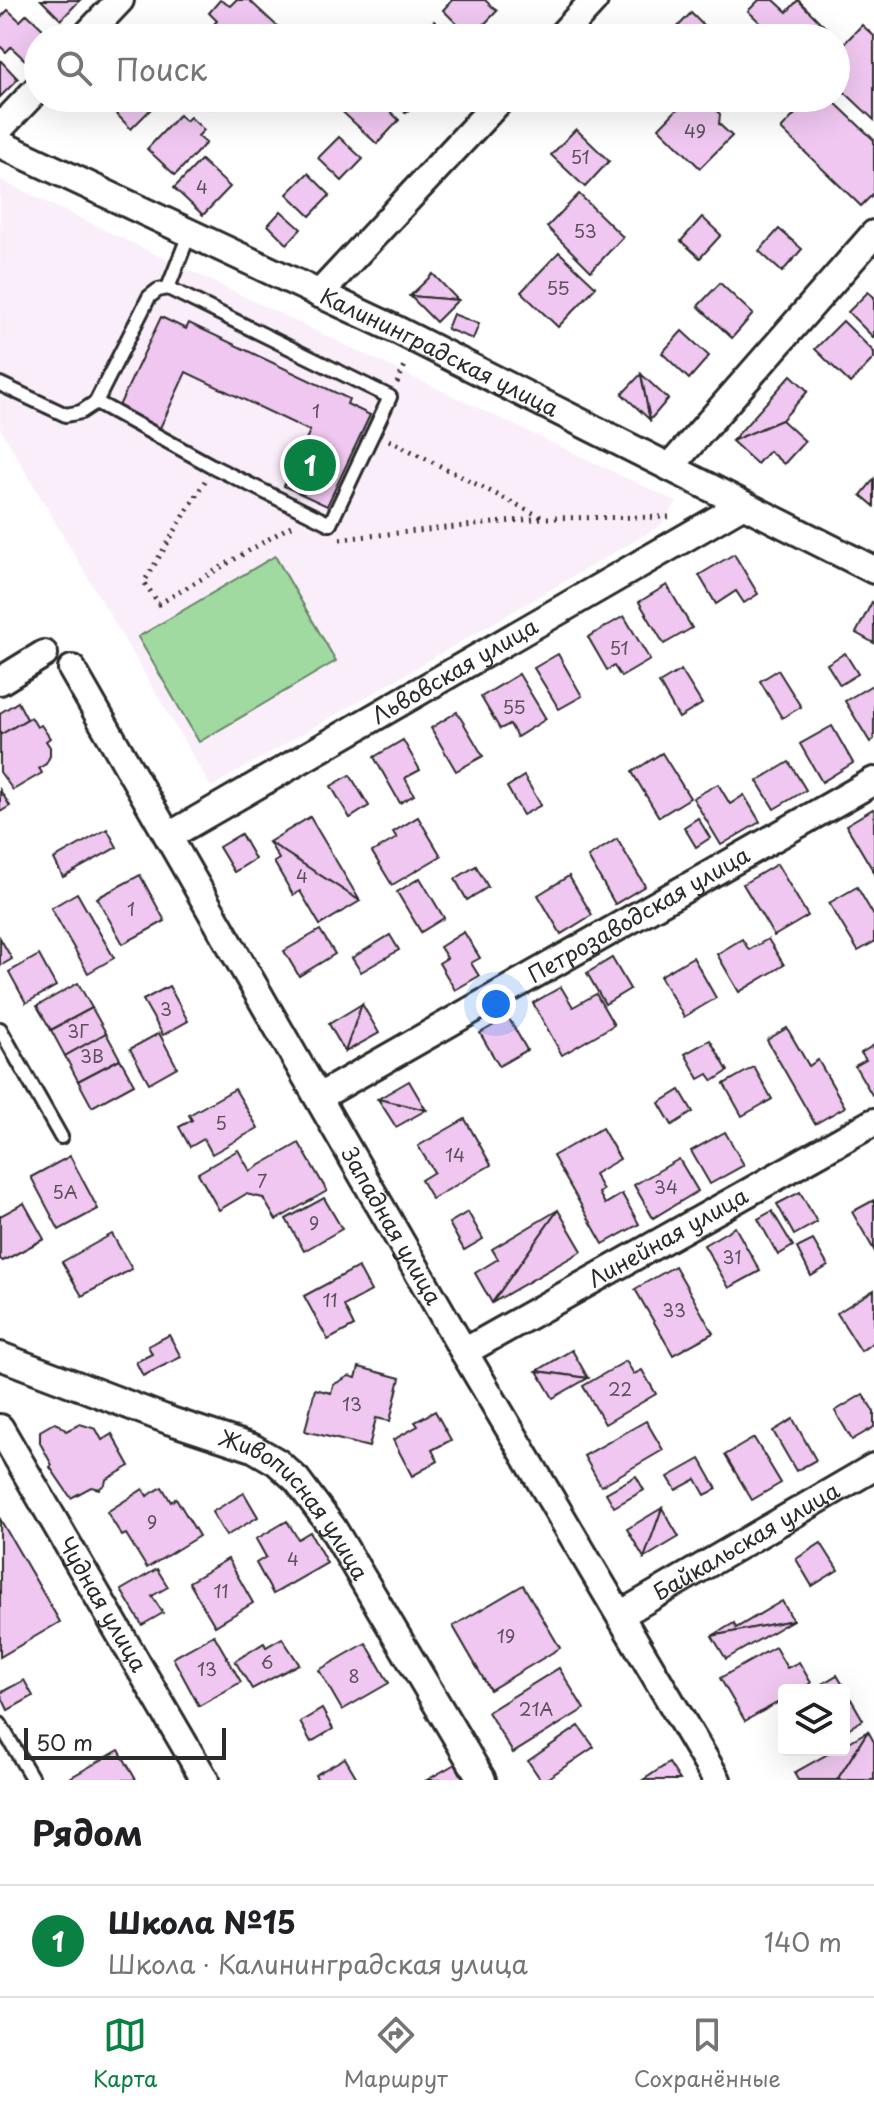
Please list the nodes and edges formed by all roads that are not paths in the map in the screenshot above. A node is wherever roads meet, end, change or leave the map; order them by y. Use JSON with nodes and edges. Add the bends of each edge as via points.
{"nodes":[{"id":1,"x":120,"y":0,"type":"edge"},
{"id":2,"x":594,"y":0,"type":"edge"},
{"id":3,"x":97,"y":24,"type":"edge"},
{"id":4,"x":572,"y":24,"type":"edge"},
{"id":5,"x":24,"y":103,"type":"edge"},
{"id":6,"x":489,"y":112,"type":"edge"},
{"id":7,"x":0,"y":128,"type":"edge"},
{"id":8,"x":0,"y":144,"type":"edge"},
{"id":9,"x":190,"y":232,"type":"junction"},
{"id":10,"x":874,"y":234,"type":"edge"},
{"id":11,"x":168,"y":288,"type":"junction"},
{"id":12,"x":319,"y":294,"type":"junction"},
{"id":13,"x":0,"y":384,"type":"edge"},
{"id":14,"x":96,"y":402,"type":"junction"},
{"id":15,"x":670,"y":467,"type":"junction"},
{"id":16,"x":742,"y":505,"type":"junction"},
{"id":17,"x":874,"y":570,"type":"edge"},
{"id":18,"x":44,"y":654,"type":"dead end"},
{"id":19,"x":72,"y":669,"type":"dead end"},
{"id":20,"x":0,"y":681,"type":"edge"},
{"id":21,"x":874,"y":781,"type":"edge"},
{"id":22,"x":169,"y":836,"type":"junction"},
{"id":23,"x":0,"y":1029,"type":"edge"},
{"id":24,"x":319,"y":1097,"type":"junction"},
{"id":25,"x":874,"y":1122,"type":"edge"},
{"id":26,"x":61,"y":1137,"type":"dead end"},
{"id":27,"x":464,"y":1352,"type":"junction"},
{"id":28,"x":0,"y":1356,"type":"edge"},
{"id":29,"x":0,"y":1428,"type":"edge"},
{"id":30,"x":874,"y":1467,"type":"edge"},
{"id":31,"x":620,"y":1615,"type":"junction"},
{"id":32,"x":0,"y":1724,"type":"edge"},
{"id":33,"x":33,"y":1780,"type":"edge"},
{"id":34,"x":205,"y":1780,"type":"edge"},
{"id":35,"x":482,"y":1780,"type":"edge"},
{"id":36,"x":717,"y":1780,"type":"edge"}],
"edges":[{"from":1,"to":3,"type":"street"},
{"from":2,"to":4,"type":"street"},
{"from":5,"to":7,"type":"street"},
{"from":6,"to":12,"type":"street"},
{"from":8,"to":9,"type":"street","name":"Калининградская улица"},
{"from":9,"to":11,"type":"lane"},
{"from":9,"to":12,"type":"street","name":"Калининградская улица"},
{"from":10,"to":15,"type":"street"},
{"from":11,"to":14,"type":"lane","via":[[149,297]]},
{"from":11,"to":14,"type":"lane","via":[[390,397],[330,524]]},
{"from":12,"to":15,"type":"street","name":"Калининградская улица"},
{"from":13,"to":14,"type":"lane","via":[[66,415]]},
{"from":15,"to":16,"type":"street","name":"Калининградская улица"},
{"from":16,"to":17,"type":"street","name":"Калининградская улица"},
{"from":16,"to":22,"type":"street","name":"Львовская улица"},
{"from":18,"to":20,"type":"street"},
{"from":19,"to":22,"type":"street","name":"Западная улица"},
{"from":21,"to":24,"type":"street","name":"Петрозаводская улица"},
{"from":22,"to":24,"type":"street","name":"Западная улица"},
{"from":23,"to":26,"type":"lane"},
{"from":24,"to":27,"type":"street","name":"Западная улица"},
{"from":25,"to":27,"type":"street","name":"Линейная улица"},
{"from":27,"to":31,"type":"street","name":"Западная улица"},
{"from":28,"to":35,"type":"street","name":"Живописная улица","via":[[253,1448],[277,1462],[332,1527]]},
{"from":29,"to":34,"type":"street","name":"Чудная улица"},
{"from":30,"to":31,"type":"street","name":"Байкальская улица"},
{"from":31,"to":36,"type":"street","name":"Западная улица"},
{"from":32,"to":33,"type":"lane"}]}
